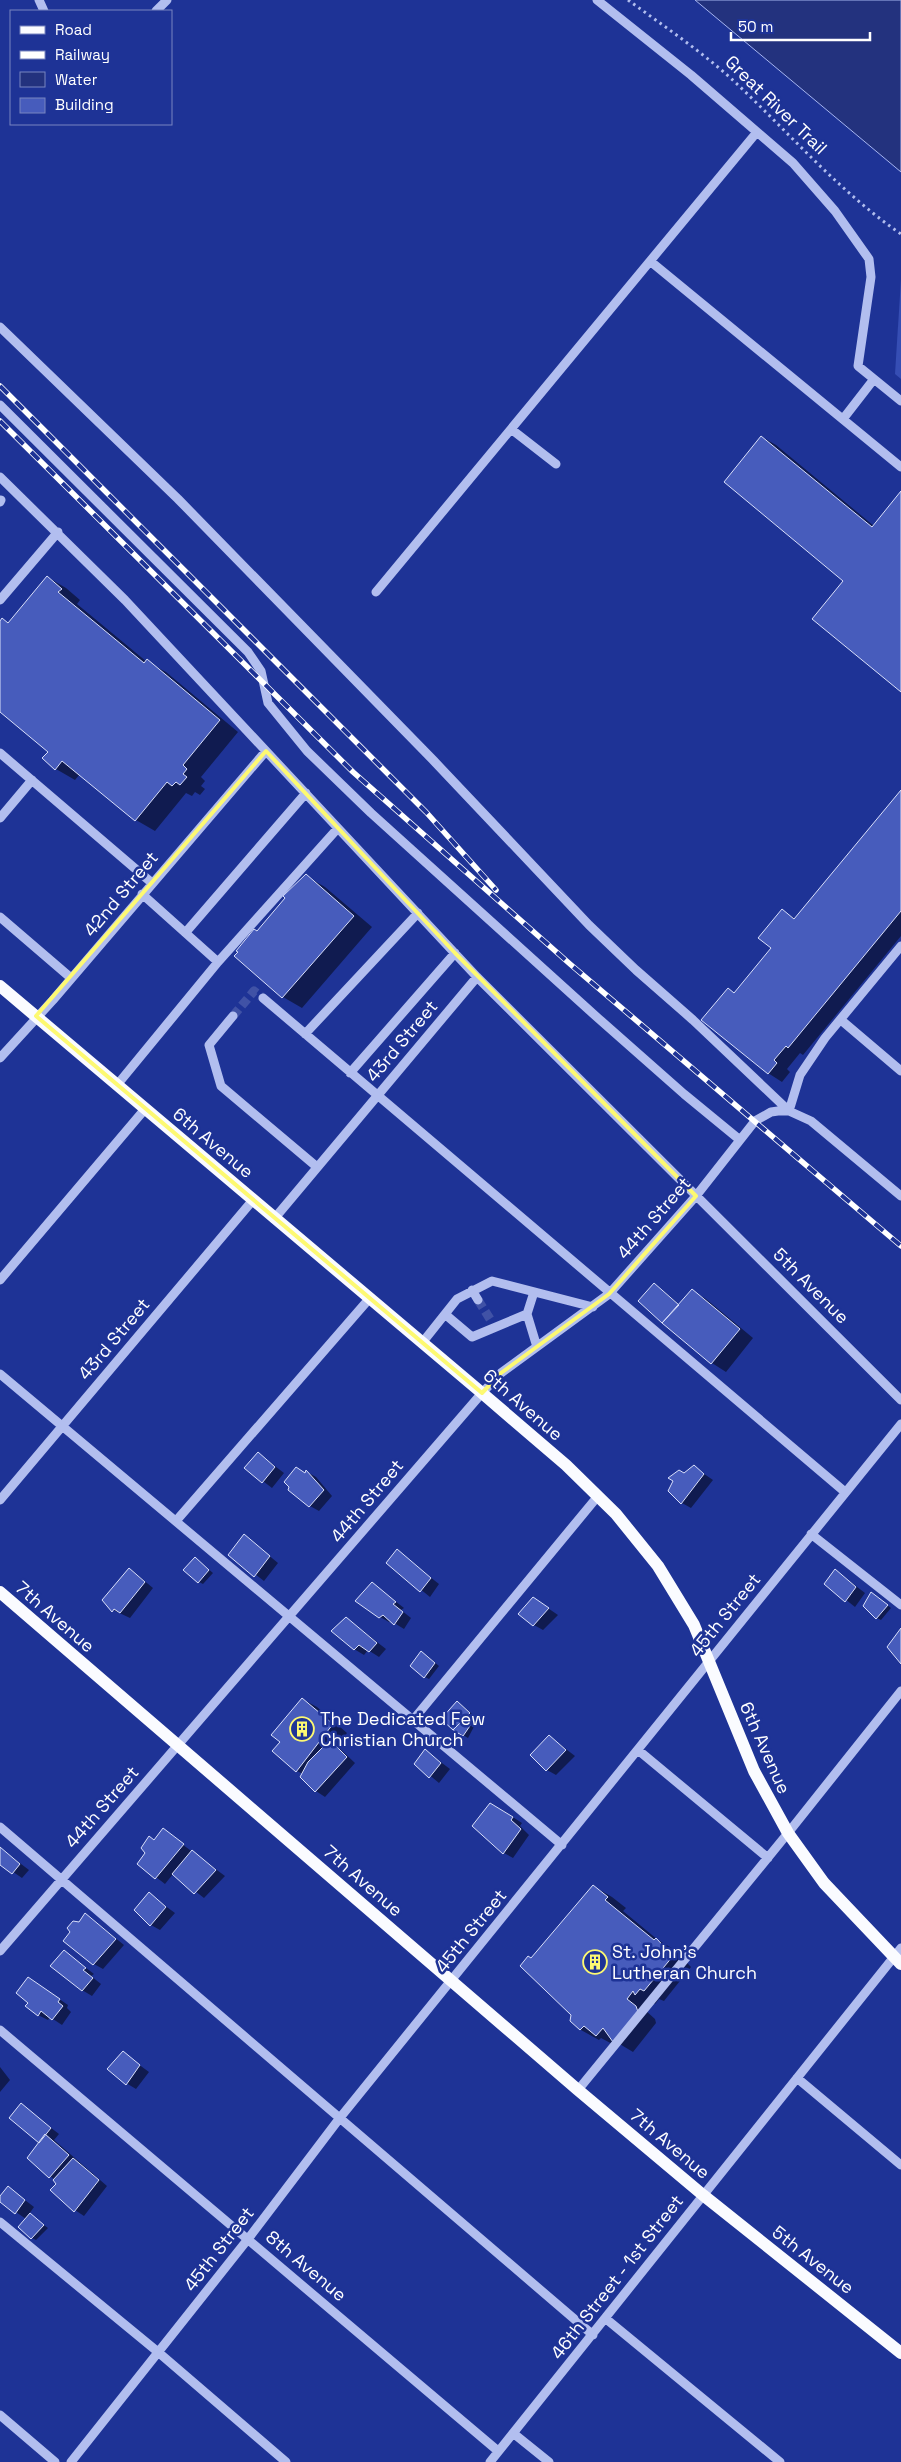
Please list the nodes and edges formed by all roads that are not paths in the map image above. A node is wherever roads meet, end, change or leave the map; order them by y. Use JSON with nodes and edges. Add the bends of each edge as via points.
{"nodes":[{"id":1,"x":167,"y":0,"type":"edge"},
{"id":2,"x":597,"y":0,"type":"edge"},
{"id":3,"x":157,"y":10,"type":"edge"},
{"id":4,"x":757,"y":132,"type":"junction"},
{"id":5,"x":650,"y":262,"type":"junction"},
{"id":6,"x":0,"y":327,"type":"edge"},
{"id":7,"x":874,"y":379,"type":"junction"},
{"id":8,"x":901,"y":401,"type":"edge"},
{"id":9,"x":0,"y":405,"type":"edge"},
{"id":10,"x":843,"y":419,"type":"junction"},
{"id":11,"x":511,"y":429,"type":"junction"},
{"id":12,"x":556,"y":464,"type":"dead end"},
{"id":13,"x":901,"y":467,"type":"edge"},
{"id":14,"x":0,"y":477,"type":"edge"},
{"id":15,"x":58,"y":532,"type":"junction"},
{"id":16,"x":376,"y":592,"type":"dead end"},
{"id":17,"x":0,"y":600,"type":"edge"},
{"id":18,"x":266,"y":751,"type":"junction"},
{"id":19,"x":0,"y":753,"type":"edge"},
{"id":20,"x":32,"y":780,"type":"junction"},
{"id":21,"x":306,"y":793,"type":"junction"},
{"id":22,"x":0,"y":818,"type":"edge"},
{"id":23,"x":338,"y":828,"type":"junction"},
{"id":24,"x":152,"y":883,"type":"junction"},
{"id":25,"x":142,"y":894,"type":"junction"},
{"id":26,"x":418,"y":913,"type":"junction"},
{"id":27,"x":0,"y":917,"type":"edge"},
{"id":28,"x":186,"y":932,"type":"junction"},
{"id":29,"x":901,"y":946,"type":"edge"},
{"id":30,"x":455,"y":954,"type":"junction"},
{"id":31,"x":218,"y":962,"type":"junction"},
{"id":32,"x":478,"y":977,"type":"junction"},
{"id":33,"x":71,"y":978,"type":"junction"},
{"id":34,"x":0,"y":986,"type":"edge"},
{"id":35,"x":263,"y":998,"type":"dead end"},
{"id":36,"x":36,"y":1016,"type":"junction"},
{"id":37,"x":233,"y":1016,"type":"tunnel mouth"},
{"id":38,"x":841,"y":1020,"type":"junction"},
{"id":39,"x":305,"y":1034,"type":"junction"},
{"id":40,"x":0,"y":1058,"type":"edge"},
{"id":41,"x":901,"y":1071,"type":"edge"},
{"id":42,"x":350,"y":1073,"type":"junction"},
{"id":43,"x":117,"y":1085,"type":"junction"},
{"id":44,"x":377,"y":1096,"type":"junction"},
{"id":45,"x":145,"y":1109,"type":"junction"},
{"id":46,"x":789,"y":1111,"type":"junction"},
{"id":47,"x":740,"y":1140,"type":"junction"},
{"id":48,"x":317,"y":1167,"type":"junction"},
{"id":49,"x":696,"y":1196,"type":"junction"},
{"id":50,"x":901,"y":1196,"type":"edge"},
{"id":51,"x":253,"y":1200,"type":"junction"},
{"id":52,"x":274,"y":1219,"type":"junction"},
{"id":53,"x":0,"y":1280,"type":"edge"},
{"id":54,"x":472,"y":1290,"type":"junction"},
{"id":55,"x":534,"y":1292,"type":"junction"},
{"id":56,"x":609,"y":1294,"type":"junction"},
{"id":57,"x":369,"y":1299,"type":"junction"},
{"id":58,"x":478,"y":1300,"type":"tunnel mouth"},
{"id":59,"x":593,"y":1307,"type":"junction"},
{"id":60,"x":527,"y":1314,"type":"junction"},
{"id":61,"x":446,"y":1315,"type":"junction"},
{"id":62,"x":422,"y":1343,"type":"junction"},
{"id":63,"x":537,"y":1347,"type":"junction"},
{"id":64,"x":0,"y":1374,"type":"edge"},
{"id":65,"x":482,"y":1393,"type":"junction"},
{"id":66,"x":901,"y":1400,"type":"edge"},
{"id":67,"x":901,"y":1424,"type":"edge"},
{"id":68,"x":62,"y":1427,"type":"junction"},
{"id":69,"x":845,"y":1492,"type":"junction"},
{"id":70,"x":598,"y":1496,"type":"junction"},
{"id":71,"x":0,"y":1500,"type":"edge"},
{"id":72,"x":176,"y":1521,"type":"junction"},
{"id":73,"x":811,"y":1534,"type":"junction"},
{"id":74,"x":0,"y":1592,"type":"edge"},
{"id":75,"x":901,"y":1604,"type":"edge"},
{"id":76,"x":289,"y":1616,"type":"junction"},
{"id":77,"x":709,"y":1661,"type":"junction"},
{"id":78,"x":901,"y":1691,"type":"edge"},
{"id":79,"x":413,"y":1720,"type":"junction"},
{"id":80,"x":178,"y":1744,"type":"junction"},
{"id":81,"x":638,"y":1750,"type":"junction"},
{"id":82,"x":0,"y":1827,"type":"edge"},
{"id":83,"x":788,"y":1833,"type":"junction"},
{"id":84,"x":562,"y":1845,"type":"junction"},
{"id":85,"x":768,"y":1858,"type":"junction"},
{"id":86,"x":62,"y":1879,"type":"junction"},
{"id":87,"x":0,"y":1951,"type":"edge"},
{"id":88,"x":899,"y":1956,"type":"edge"},
{"id":89,"x":452,"y":1980,"type":"junction"},
{"id":90,"x":0,"y":2030,"type":"edge"},
{"id":91,"x":797,"y":2078,"type":"junction"},
{"id":92,"x":578,"y":2090,"type":"junction"},
{"id":93,"x":339,"y":2119,"type":"junction"},
{"id":94,"x":901,"y":2165,"type":"edge"},
{"id":95,"x":703,"y":2195,"type":"junction"},
{"id":96,"x":0,"y":2222,"type":"edge"},
{"id":97,"x":248,"y":2239,"type":"junction"},
{"id":98,"x":605,"y":2318,"type":"junction"},
{"id":99,"x":593,"y":2335,"type":"junction"},
{"id":100,"x":158,"y":2352,"type":"junction"},
{"id":101,"x":901,"y":2353,"type":"edge"},
{"id":102,"x":0,"y":2415,"type":"edge"},
{"id":103,"x":514,"y":2432,"type":"junction"},
{"id":104,"x":498,"y":2451,"type":"junction"},
{"id":105,"x":56,"y":2462,"type":"edge"},
{"id":106,"x":70,"y":2462,"type":"edge"},
{"id":107,"x":286,"y":2462,"type":"edge"},
{"id":108,"x":490,"y":2462,"type":"edge"},
{"id":109,"x":549,"y":2462,"type":"edge"},
{"id":110,"x":780,"y":2462,"type":"edge"}],
"edges":[{"from":1,"to":3,"type":"street"},
{"from":2,"to":4,"type":"street"},
{"from":4,"to":5,"type":"street"},
{"from":4,"to":7,"type":"street","via":[[793,163],[835,211],[869,259],[871,277],[858,366]]},
{"from":5,"to":10,"type":"street"},
{"from":5,"to":11,"type":"street"},
{"from":6,"to":46,"type":"street","via":[[178,499],[589,925]]},
{"from":7,"to":8,"type":"street"},
{"from":7,"to":10,"type":"street"},
{"from":9,"to":47,"type":"street","via":[[248,652],[261,671],[268,703],[307,751],[599,1019]]},
{"from":10,"to":13,"type":"street"},
{"from":11,"to":12,"type":"street"},
{"from":11,"to":16,"type":"street"},
{"from":14,"to":15,"type":"street","name":"5th Avenue"},
{"from":15,"to":17,"type":"street"},
{"from":15,"to":18,"type":"street","name":"5th Avenue"},
{"from":18,"to":21,"type":"street","name":"5th Avenue"},
{"from":18,"to":24,"type":"street","name":"42nd Street"},
{"from":19,"to":20,"type":"street"},
{"from":20,"to":22,"type":"street"},
{"from":20,"to":24,"type":"street"},
{"from":21,"to":23,"type":"street","name":"5th Avenue"},
{"from":21,"to":28,"type":"street"},
{"from":23,"to":26,"type":"street","name":"5th Avenue"},
{"from":23,"to":31,"type":"street"},
{"from":24,"to":25,"type":"street","name":"42nd Street"},
{"from":25,"to":28,"type":"street"},
{"from":25,"to":33,"type":"street","name":"42nd Street"},
{"from":26,"to":30,"type":"street","name":"5th Avenue"},
{"from":26,"to":39,"type":"street"},
{"from":27,"to":33,"type":"street"},
{"from":28,"to":31,"type":"street"},
{"from":29,"to":38,"type":"street"},
{"from":30,"to":32,"type":"street","name":"5th Avenue"},
{"from":30,"to":42,"type":"street"},
{"from":31,"to":43,"type":"street"},
{"from":32,"to":44,"type":"street","name":"43rd Street"},
{"from":32,"to":49,"type":"street","name":"5th Avenue"},
{"from":33,"to":36,"type":"street","name":"42nd Street"},
{"from":34,"to":36,"type":"main road","name":"6th Avenue"},
{"from":35,"to":39,"type":"street"},
{"from":36,"to":40,"type":"street","name":"42nd Street"},
{"from":36,"to":43,"type":"main road","name":"6th Avenue"},
{"from":37,"to":48,"type":"street","via":[[209,1044],[221,1086]]},
{"from":38,"to":41,"type":"street"},
{"from":38,"to":46,"type":"street","via":[[800,1075]]},
{"from":39,"to":42,"type":"street"},
{"from":42,"to":44,"type":"street"},
{"from":43,"to":45,"type":"main road","name":"6th Avenue"},
{"from":44,"to":48,"type":"street","name":"43rd Street"},
{"from":44,"to":56,"type":"street"},
{"from":45,"to":51,"type":"main road","name":"6th Avenue"},
{"from":45,"to":53,"type":"street"},
{"from":46,"to":47,"type":"street","name":"44th Street","via":[[762,1116]]},
{"from":46,"to":50,"type":"street","via":[[811,1121]]},
{"from":47,"to":49,"type":"street","name":"44th Street"},
{"from":48,"to":52,"type":"street","name":"43rd Street"},
{"from":49,"to":56,"type":"street","name":"44th Street"},
{"from":49,"to":66,"type":"street","name":"5th Avenue"},
{"from":51,"to":52,"type":"main road","name":"6th Avenue"},
{"from":51,"to":68,"type":"street","name":"43rd Street"},
{"from":52,"to":57,"type":"main road","name":"6th Avenue"},
{"from":54,"to":55,"type":"street","via":[[492,1281]]},
{"from":54,"to":58,"type":"street"},
{"from":54,"to":61,"type":"street","via":[[457,1299]]},
{"from":55,"to":59,"type":"street"},
{"from":55,"to":60,"type":"street"},
{"from":56,"to":59,"type":"street","name":"44th Street"},
{"from":56,"to":69,"type":"street"},
{"from":57,"to":62,"type":"main road","name":"6th Avenue"},
{"from":57,"to":72,"type":"street"},
{"from":59,"to":63,"type":"street","name":"44th Street"},
{"from":60,"to":61,"type":"street","via":[[492,1323],[472,1337]]},
{"from":60,"to":63,"type":"street"},
{"from":61,"to":62,"type":"street"},
{"from":62,"to":65,"type":"main road","name":"6th Avenue"},
{"from":63,"to":65,"type":"street","name":"44th Street"},
{"from":64,"to":68,"type":"street"},
{"from":65,"to":70,"type":"main road","name":"6th Avenue"},
{"from":65,"to":76,"type":"street","name":"44th Street"},
{"from":67,"to":69,"type":"street","name":"45th Street"},
{"from":68,"to":71,"type":"street","name":"43rd Street"},
{"from":68,"to":72,"type":"street"},
{"from":69,"to":73,"type":"street","name":"45th Street"},
{"from":70,"to":77,"type":"main road","name":"6th Avenue","via":[[638,1539],[678,1596]]},
{"from":70,"to":79,"type":"street"},
{"from":72,"to":76,"type":"street"},
{"from":73,"to":75,"type":"street"},
{"from":73,"to":77,"type":"street","name":"45th Street"},
{"from":74,"to":80,"type":"main road","name":"7th Avenue"},
{"from":76,"to":79,"type":"street"},
{"from":76,"to":80,"type":"street","name":"44th Street"},
{"from":77,"to":81,"type":"street","name":"45th Street"},
{"from":77,"to":83,"type":"main road","name":"6th Avenue","via":[[754,1771]]},
{"from":78,"to":83,"type":"street"},
{"from":79,"to":84,"type":"street"},
{"from":80,"to":86,"type":"street","name":"44th Street"},
{"from":80,"to":89,"type":"main road","name":"7th Avenue"},
{"from":81,"to":84,"type":"street","name":"45th Street"},
{"from":81,"to":85,"type":"street"},
{"from":82,"to":86,"type":"street"},
{"from":83,"to":85,"type":"street"},
{"from":83,"to":88,"type":"main road","name":"6th Avenue","via":[[824,1883]]},
{"from":84,"to":89,"type":"street","name":"45th Street"},
{"from":85,"to":92,"type":"street"},
{"from":86,"to":87,"type":"street","name":"44th Street"},
{"from":86,"to":93,"type":"street"},
{"from":88,"to":91,"type":"street","name":"46th Street - 1st Street"},
{"from":89,"to":92,"type":"main road","name":"7th Avenue"},
{"from":89,"to":93,"type":"street","name":"45th Street"},
{"from":90,"to":97,"type":"street","name":"8th Avenue"},
{"from":91,"to":94,"type":"street"},
{"from":91,"to":95,"type":"street","name":"46th Street - 1st Street"},
{"from":92,"to":95,"type":"main road","name":"7th Avenue"},
{"from":93,"to":97,"type":"street","name":"45th Street"},
{"from":93,"to":99,"type":"street"},
{"from":95,"to":98,"type":"street","name":"46th Street - 1st Street"},
{"from":95,"to":101,"type":"main road","name":"5th Avenue"},
{"from":96,"to":100,"type":"street"},
{"from":97,"to":100,"type":"street","name":"45th Street"},
{"from":97,"to":104,"type":"street","name":"8th Avenue"},
{"from":98,"to":99,"type":"street","name":"46th Street - 1st Street"},
{"from":98,"to":110,"type":"street"},
{"from":99,"to":103,"type":"street","name":"46th Street - 1st Street"},
{"from":100,"to":106,"type":"street","name":"45th Street"},
{"from":100,"to":107,"type":"street"},
{"from":102,"to":105,"type":"street"},
{"from":103,"to":104,"type":"street","name":"46th Street - 1st Street"},
{"from":103,"to":109,"type":"street"},
{"from":104,"to":108,"type":"street","name":"46th Street - 1st Street"}]}
